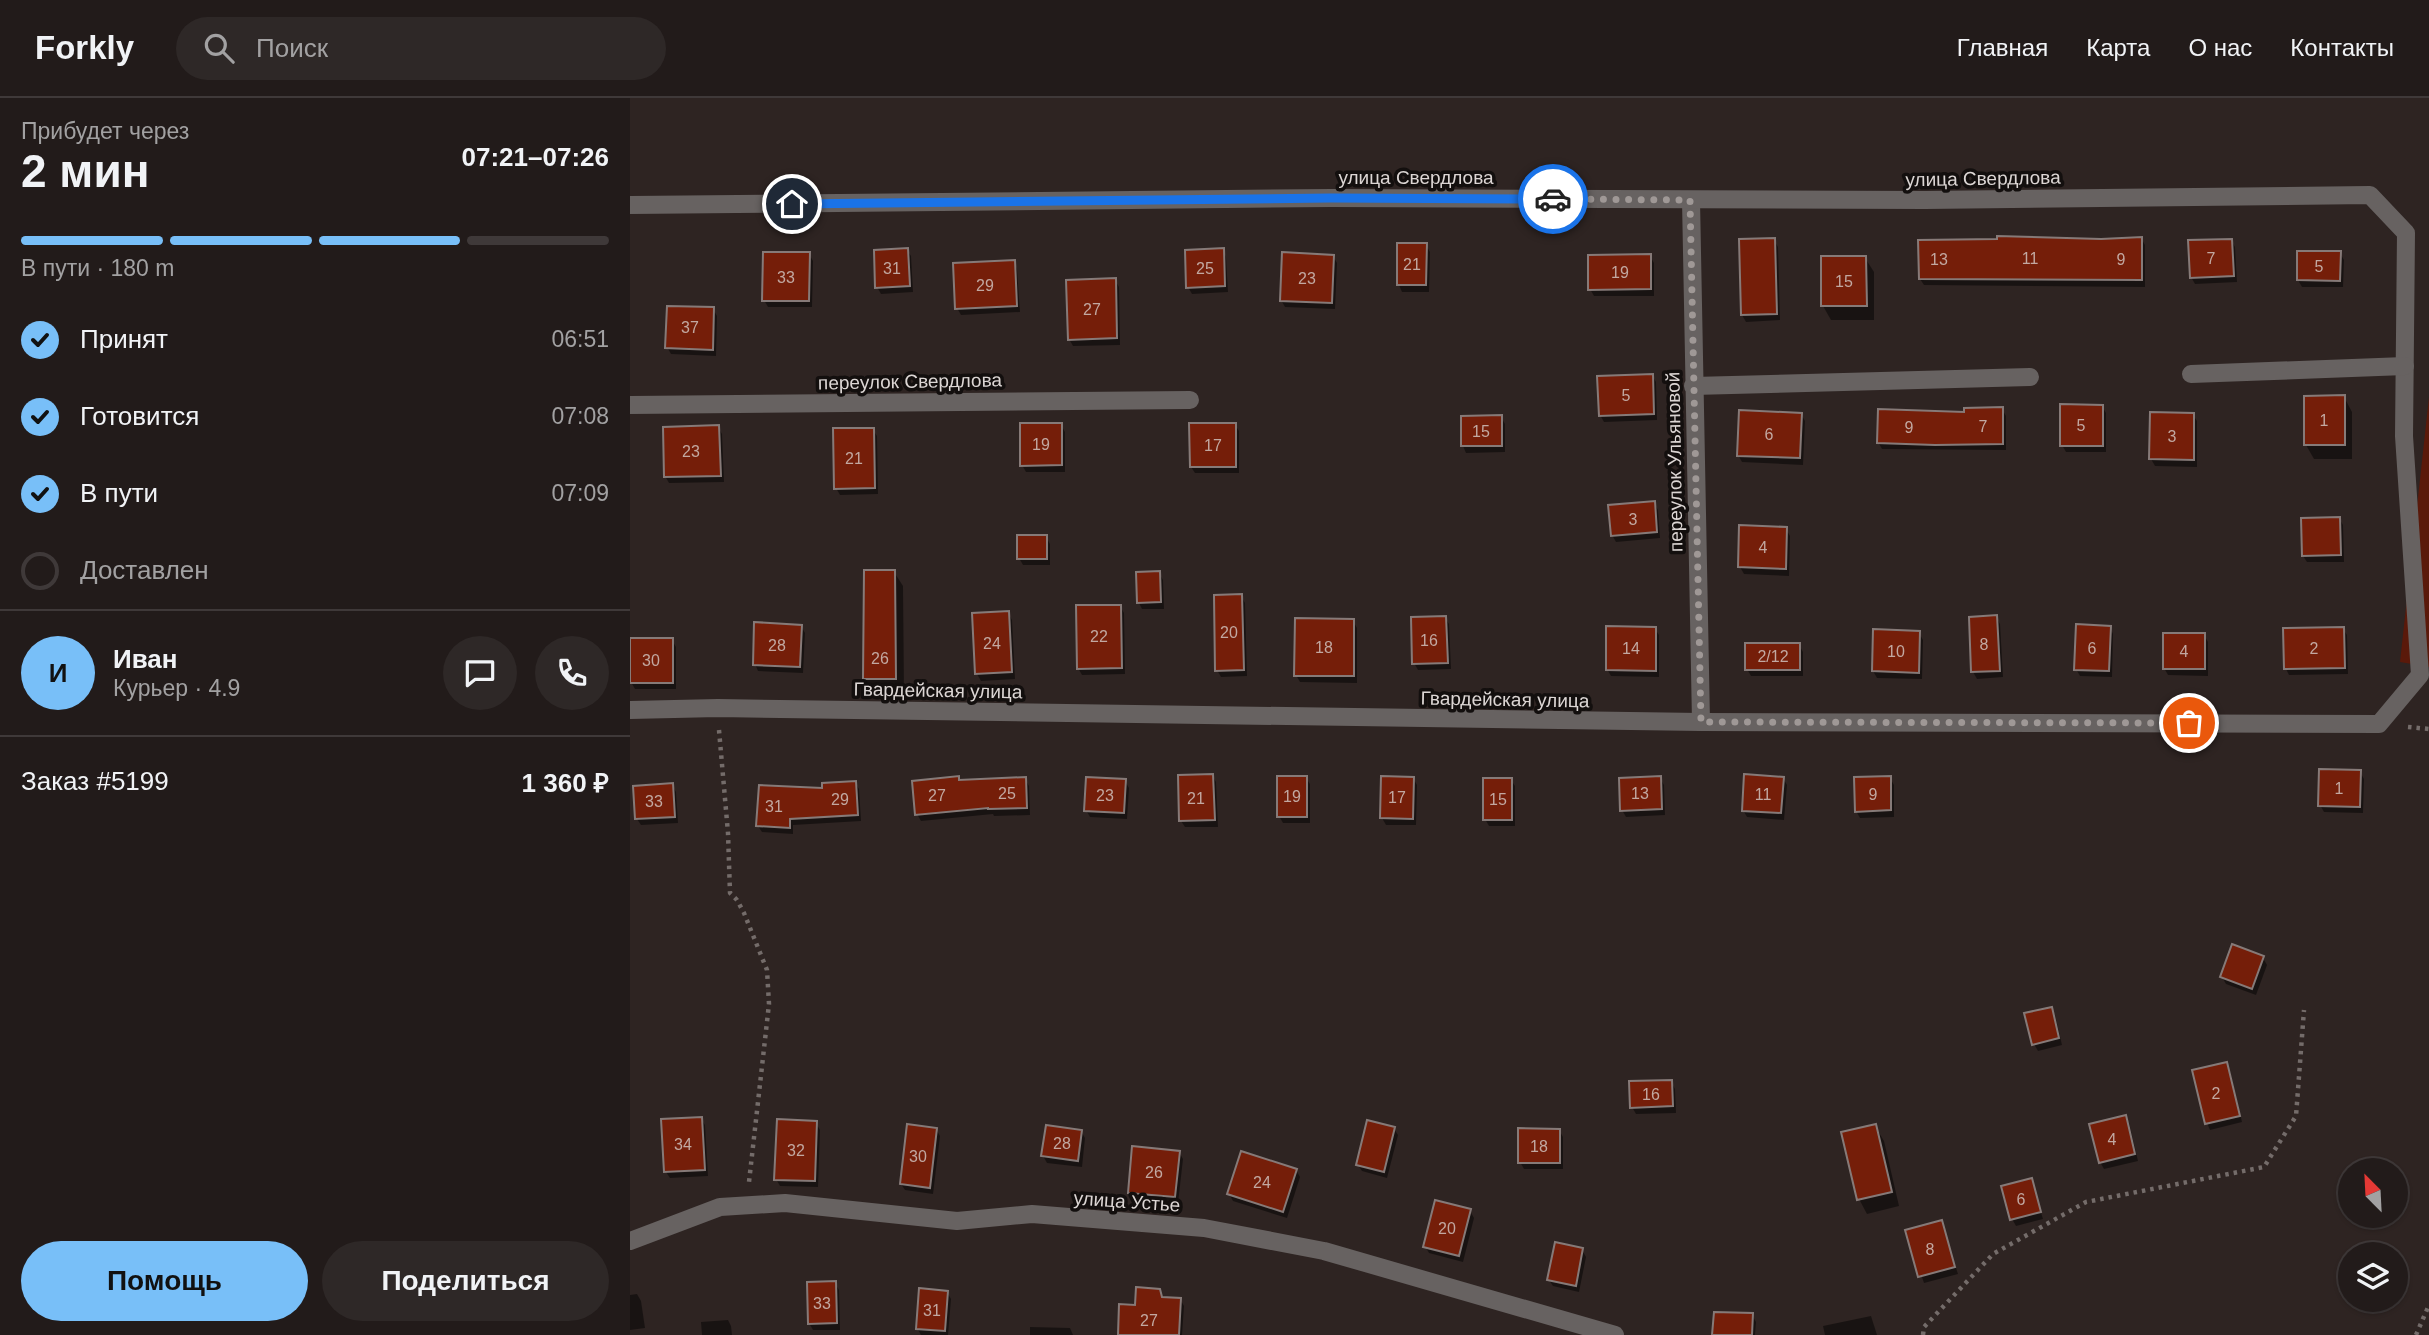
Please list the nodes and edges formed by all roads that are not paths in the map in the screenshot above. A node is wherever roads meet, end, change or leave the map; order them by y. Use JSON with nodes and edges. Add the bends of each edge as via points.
{"nodes":[{"id":1,"x":1690,"y":200,"type":"junction"},
{"id":2,"x":630,"y":205,"type":"edge"},
{"id":3,"x":2405,"y":366,"type":"junction"},
{"id":4,"x":2191,"y":374,"type":"dead end"},
{"id":5,"x":2030,"y":377,"type":"dead end"},
{"id":6,"x":1693,"y":386,"type":"junction"},
{"id":7,"x":1190,"y":400,"type":"dead end"},
{"id":8,"x":630,"y":405,"type":"edge"},
{"id":9,"x":630,"y":710,"type":"edge"},
{"id":10,"x":1701,"y":722,"type":"junction"},
{"id":11,"x":630,"y":1241,"type":"edge"},
{"id":12,"x":1615,"y":1335,"type":"edge"}],
"edges":[{"from":1,"to":2,"type":"street","name":"улица Свердлова","via":[[1331,198]]},
{"from":1,"to":3,"type":"street","name":"улица Свердлова","via":[[2370,195],[2406,233]]},
{"from":1,"to":6,"type":"street","name":"переулок Ульяновой"},
{"from":3,"to":4,"type":"street"},
{"from":3,"to":10,"type":"street","name":"Гвардейская улица","via":[[2404,436],[2420,675],[2379,724]]},
{"from":5,"to":6,"type":"street"},
{"from":6,"to":10,"type":"street","name":"переулок Ульяновой"},
{"from":7,"to":8,"type":"street","name":"переулок Свердлова"},
{"from":9,"to":10,"type":"street","name":"Гвардейская улица"},
{"from":11,"to":12,"type":"street","name":"улица Устье","via":[[748,1197],[957,1221],[1032,1214],[1204,1228],[1324,1251]]}]}
